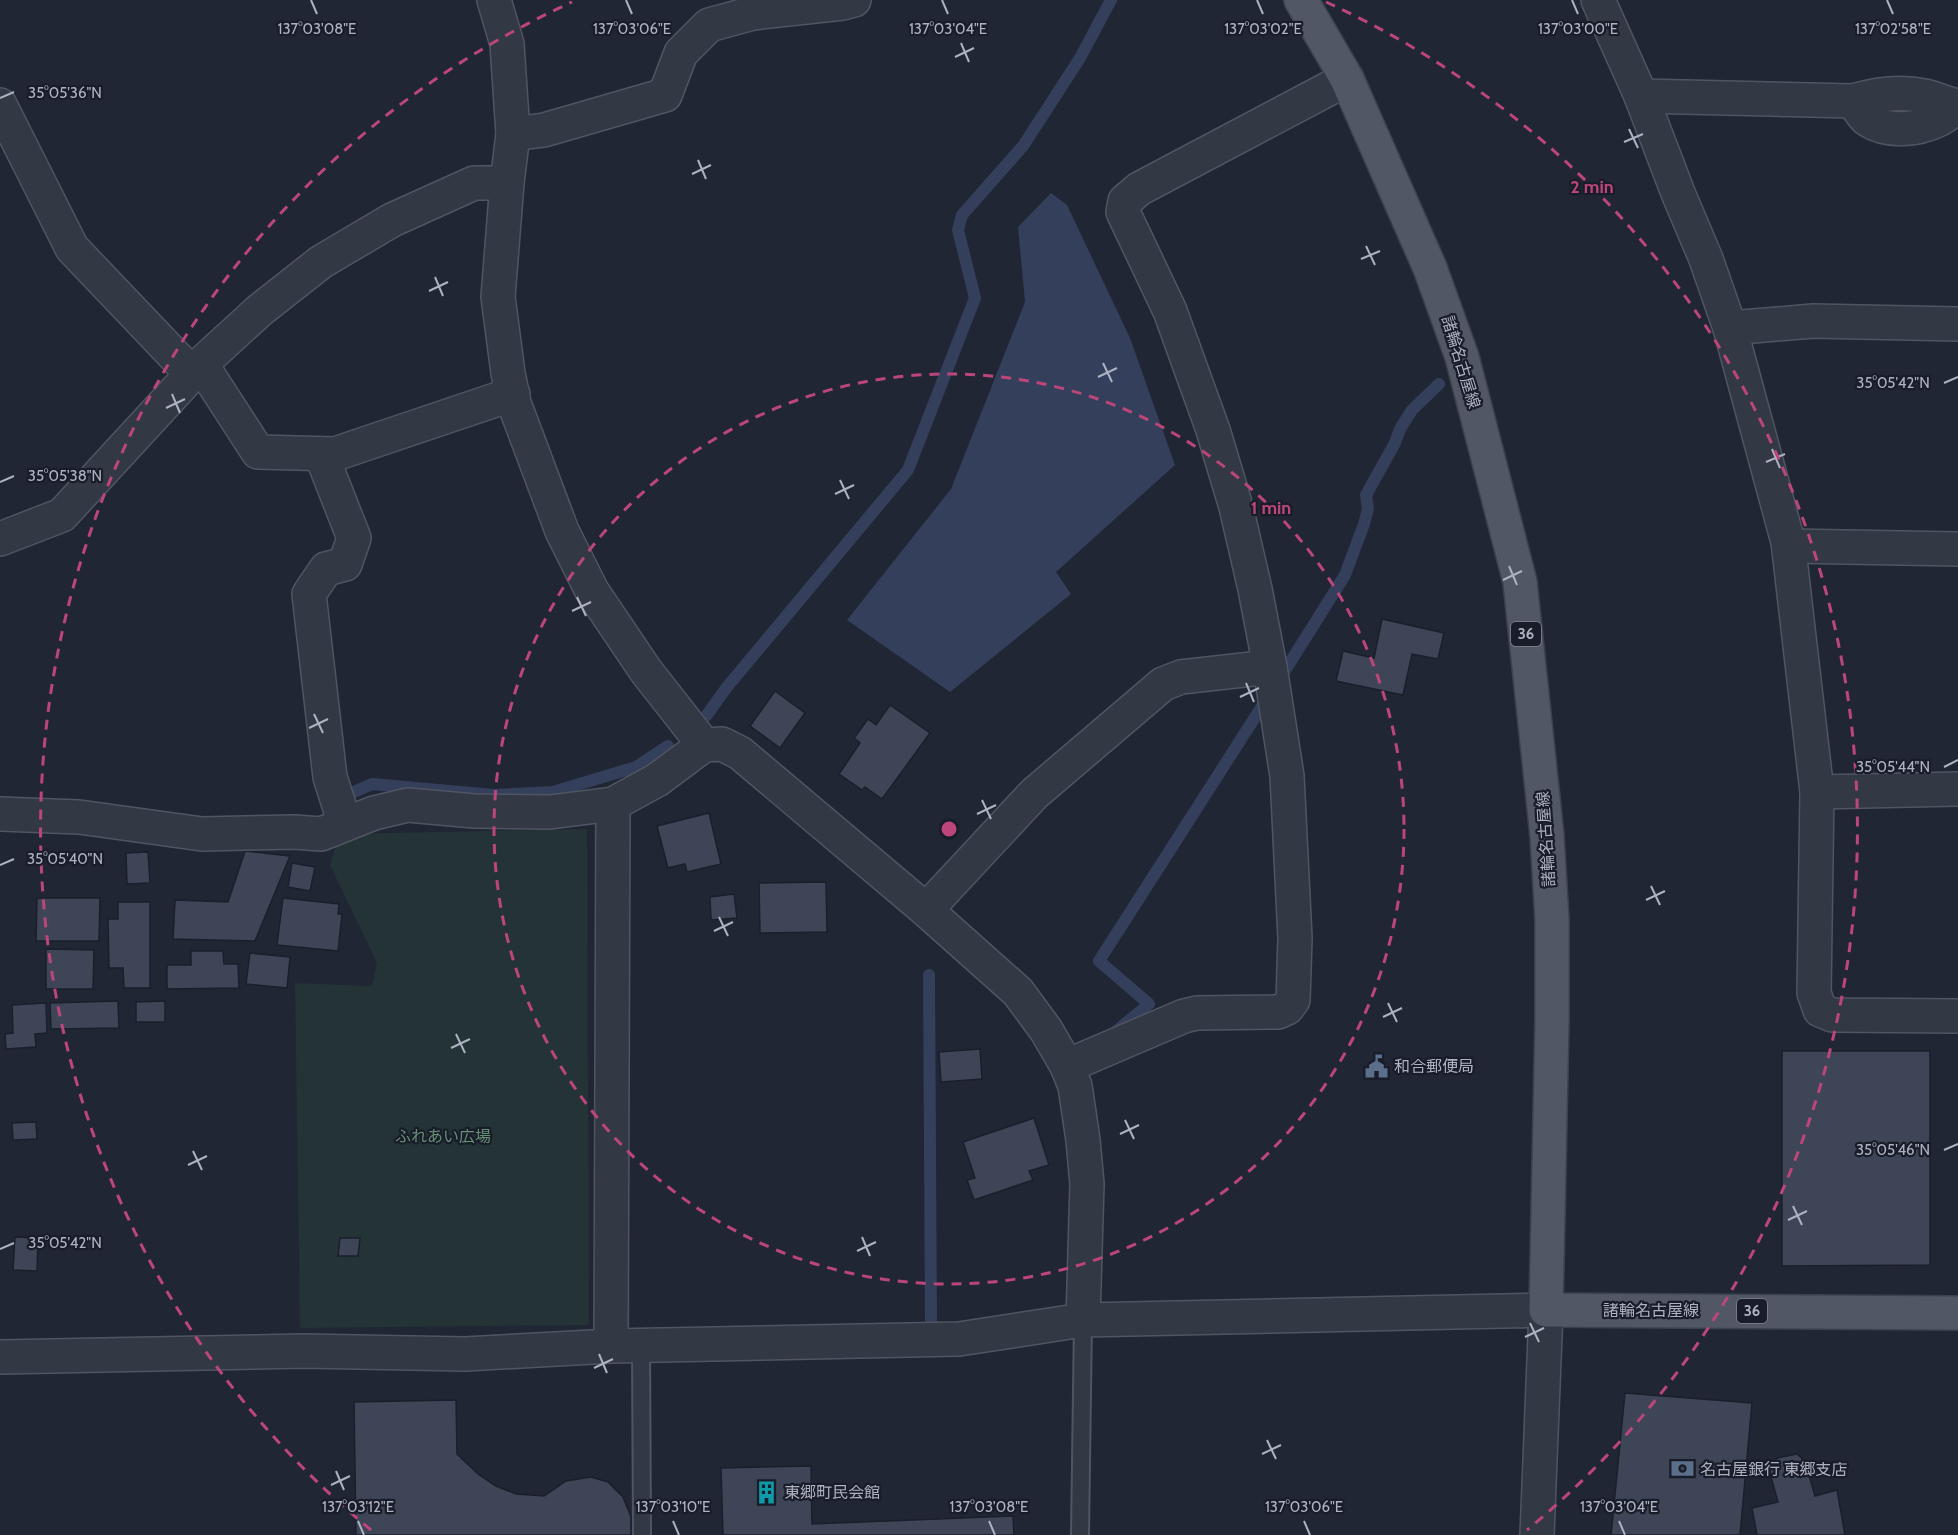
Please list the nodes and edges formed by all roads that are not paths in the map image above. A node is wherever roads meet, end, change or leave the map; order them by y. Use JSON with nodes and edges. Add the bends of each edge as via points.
{"nodes":[{"id":1,"x":494,"y":0,"type":"edge"},
{"id":2,"x":854,"y":0,"type":"edge"},
{"id":3,"x":1301,"y":0,"type":"edge"},
{"id":4,"x":1598,"y":0,"type":"edge"},
{"id":5,"x":1347,"y":79,"type":"junction"},
{"id":6,"x":1641,"y":96,"type":"junction"},
{"id":7,"x":0,"y":105,"type":"edge"},
{"id":8,"x":1958,"y":106,"type":"edge"},
{"id":9,"x":513,"y":134,"type":"junction"},
{"id":10,"x":507,"y":183,"type":"junction"},
{"id":11,"x":1958,"y":324,"type":"edge"},
{"id":12,"x":1730,"y":328,"type":"junction"},
{"id":13,"x":197,"y":369,"type":"junction"},
{"id":14,"x":513,"y":394,"type":"junction"},
{"id":15,"x":321,"y":454,"type":"junction"},
{"id":16,"x":0,"y":539,"type":"edge"},
{"id":17,"x":1789,"y":546,"type":"junction"},
{"id":18,"x":1958,"y":549,"type":"edge"},
{"id":19,"x":1270,"y":667,"type":"junction"},
{"id":20,"x":704,"y":745,"type":"junction"},
{"id":21,"x":1958,"y":789,"type":"edge"},
{"id":22,"x":1817,"y":792,"type":"junction"},
{"id":23,"x":613,"y":804,"type":"junction"},
{"id":24,"x":0,"y":814,"type":"edge"},
{"id":25,"x":345,"y":824,"type":"junction"},
{"id":26,"x":926,"y":910,"type":"junction"},
{"id":27,"x":1958,"y":1016,"type":"edge"},
{"id":28,"x":1067,"y":1066,"type":"junction"},
{"id":29,"x":1546,"y":1310,"type":"junction"},
{"id":30,"x":1958,"y":1313,"type":"edge"},
{"id":31,"x":1083,"y":1320,"type":"junction"},
{"id":32,"x":626,"y":1346,"type":"junction"},
{"id":33,"x":0,"y":1357,"type":"edge"},
{"id":34,"x":642,"y":1535,"type":"edge"},
{"id":35,"x":1080,"y":1535,"type":"edge"},
{"id":36,"x":1537,"y":1535,"type":"edge"}],
"edges":[{"from":1,"to":9,"type":"street","via":[[507,44]]},
{"from":2,"to":9,"type":"street","via":[[753,13],[709,25],[681,52],[665,95],[544,130]]},
{"from":3,"to":5,"type":"main road","name":"諸輪名古屋線","number":"36"},
{"from":4,"to":6,"type":"street"},
{"from":5,"to":19,"type":"street","via":[[1139,189],[1125,201],[1124,212],[1170,311],[1214,430],[1236,507]]},
{"from":5,"to":29,"type":"main road","name":"諸輪名古屋線","number":"36","via":[[1430,268],[1462,357],[1520,582],[1552,920]]},
{"from":6,"to":8,"type":"street","via":[[1853,101],[1875,94],[1922,95]]},
{"from":6,"to":12,"type":"street"},
{"from":7,"to":13,"type":"street","via":[[72,248]]},
{"from":9,"to":10,"type":"street"},
{"from":10,"to":13,"type":"street","via":[[474,183],[392,220],[321,262],[260,310]]},
{"from":10,"to":14,"type":"street","via":[[498,297]]},
{"from":11,"to":12,"type":"street","via":[[1813,321]]},
{"from":12,"to":17,"type":"street"},
{"from":13,"to":15,"type":"street","via":[[258,452]]},
{"from":13,"to":16,"type":"street","via":[[62,515]]},
{"from":14,"to":15,"type":"street","via":[[335,454]]},
{"from":14,"to":20,"type":"street","via":[[562,531],[592,591]]},
{"from":15,"to":25,"type":"street","via":[[354,538],[345,564],[326,569],[309,594],[330,777]]},
{"from":17,"to":18,"type":"street"},
{"from":17,"to":22,"type":"street"},
{"from":19,"to":26,"type":"street","via":[[1181,678],[1163,684],[1034,794]]},
{"from":19,"to":28,"type":"street","via":[[1287,776],[1295,938],[1293,1000],[1278,1012],[1184,1016]]},
{"from":20,"to":23,"type":"street","via":[[657,780]]},
{"from":20,"to":26,"type":"street","via":[[722,744],[740,753]]},
{"from":21,"to":22,"type":"street"},
{"from":22,"to":27,"type":"street","via":[[1814,993],[1820,1010],[1832,1015]]},
{"from":23,"to":25,"type":"street","via":[[550,812],[408,805]]},
{"from":23,"to":32,"type":"street"},
{"from":24,"to":25,"type":"street","via":[[79,817],[202,834],[321,834]]},
{"from":26,"to":28,"type":"street","via":[[1018,992]]},
{"from":28,"to":31,"type":"street","via":[[1075,1086],[1087,1184]]},
{"from":29,"to":30,"type":"main road","name":"諸輪名古屋線","number":"36"},
{"from":29,"to":31,"type":"street"},
{"from":29,"to":36,"type":"street"},
{"from":31,"to":32,"type":"street","via":[[959,1339]]},
{"from":31,"to":35,"type":"lane"},
{"from":32,"to":33,"type":"street","via":[[465,1354],[304,1351]]},
{"from":32,"to":34,"type":"lane"}]}
